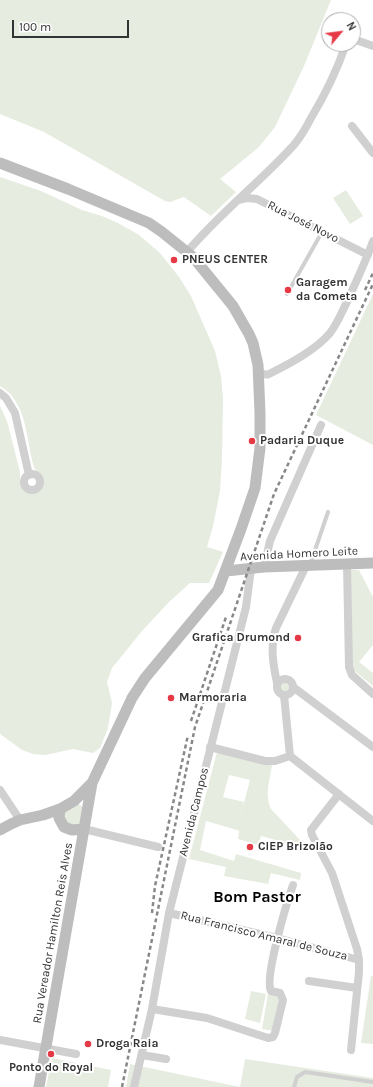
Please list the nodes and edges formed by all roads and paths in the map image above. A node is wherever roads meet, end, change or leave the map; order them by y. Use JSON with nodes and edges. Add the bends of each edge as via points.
{"nodes":[{"id":1,"x":361,"y":42,"type":"edge"},
{"id":2,"x":373,"y":46,"type":"edge"},
{"id":3,"x":343,"y":52,"type":"edge"},
{"id":4,"x":352,"y":126,"type":"dead end"},
{"id":5,"x":373,"y":153,"type":"edge"},
{"id":6,"x":0,"y":162,"type":"edge"},
{"id":7,"x":239,"y":199,"type":"junction"},
{"id":8,"x":322,"y":232,"type":"junction"},
{"id":9,"x":373,"y":241,"type":"edge"},
{"id":10,"x":187,"y":252,"type":"junction"},
{"id":11,"x":368,"y":255,"type":"junction"},
{"id":12,"x":286,"y":294,"type":"dead end"},
{"id":13,"x":261,"y":377,"type":"junction"},
{"id":14,"x":0,"y":393,"type":"edge"},
{"id":15,"x":321,"y":425,"type":"dead end"},
{"id":16,"x":29,"y":475,"type":"dead end"},
{"id":17,"x":328,"y":512,"type":"dead end"},
{"id":18,"x":373,"y":563,"type":"edge"},
{"id":19,"x":347,"y":564,"type":"junction"},
{"id":20,"x":308,"y":566,"type":"junction"},
{"id":21,"x":264,"y":567,"type":"junction"},
{"id":22,"x":251,"y":569,"type":"junction"},
{"id":23,"x":226,"y":571,"type":"junction"},
{"id":24,"x":280,"y":681,"type":"junction"},
{"id":25,"x":293,"y":687,"type":"junction"},
{"id":26,"x":373,"y":694,"type":"edge"},
{"id":27,"x":284,"y":695,"type":"junction"},
{"id":28,"x":210,"y":747,"type":"junction"},
{"id":29,"x":373,"y":747,"type":"edge"},
{"id":30,"x":290,"y":756,"type":"junction"},
{"id":31,"x":92,"y":783,"type":"junction"},
{"id":32,"x":0,"y":790,"type":"edge"},
{"id":33,"x":339,"y":794,"type":"junction"},
{"id":34,"x":74,"y":801,"type":"junction"},
{"id":35,"x":60,"y":809,"type":"junction"},
{"id":36,"x":88,"y":812,"type":"junction"},
{"id":37,"x":20,"y":820,"type":"junction"},
{"id":38,"x":373,"y":821,"type":"edge"},
{"id":39,"x":84,"y":829,"type":"junction"},
{"id":40,"x":0,"y":830,"type":"edge"},
{"id":41,"x":158,"y":847,"type":"dead end"},
{"id":42,"x":292,"y":885,"type":"dead end"},
{"id":43,"x":169,"y":913,"type":"junction"},
{"id":44,"x":277,"y":938,"type":"junction"},
{"id":45,"x":359,"y":960,"type":"junction"},
{"id":46,"x":308,"y":981,"type":"dead end"},
{"id":47,"x":357,"y":988,"type":"junction"},
{"id":48,"x":152,"y":1009,"type":"junction"},
{"id":49,"x":0,"y":1040,"type":"edge"},
{"id":50,"x":46,"y":1049,"type":"junction"},
{"id":51,"x":351,"y":1050,"type":"dead end"},
{"id":52,"x":76,"y":1054,"type":"dead end"},
{"id":53,"x":142,"y":1055,"type":"junction"},
{"id":54,"x":166,"y":1059,"type":"dead end"},
{"id":55,"x":373,"y":1082,"type":"edge"},
{"id":56,"x":40,"y":1087,"type":"edge"},
{"id":57,"x":134,"y":1087,"type":"edge"},
{"id":58,"x":294,"y":1087,"type":"edge"}],
"edges":[{"from":1,"to":2,"type":"street"},
{"from":3,"to":7,"type":"street","via":[[335,74],[319,105],[293,146]]},
{"from":4,"to":5,"type":"street"},
{"from":6,"to":10,"type":"main road","via":[[149,223]]},
{"from":7,"to":8,"type":"street","name":"Rua José Novo","via":[[257,199]]},
{"from":7,"to":10,"type":"street"},
{"from":8,"to":11,"type":"street","name":"Rua José Novo"},
{"from":8,"to":12,"type":"lane"},
{"from":9,"to":11,"type":"street"},
{"from":10,"to":13,"type":"main road","via":[[215,282],[242,320],[253,343]]},
{"from":11,"to":13,"type":"street","via":[[330,333],[292,362]]},
{"from":13,"to":23,"type":"main road","via":[[260,448],[255,488]]},
{"from":14,"to":16,"type":"street","via":[[11,405],[14,413]]},
{"from":15,"to":21,"type":"street","via":[[270,541]]},
{"from":17,"to":20,"type":"lane"},
{"from":18,"to":19,"type":"main road","name":"Avenida Homero Leite"},
{"from":19,"to":20,"type":"main road","name":"Avenida Homero Leite"},
{"from":19,"to":26,"type":"street","via":[[348,667],[352,675]]},
{"from":20,"to":21,"type":"main road","name":"Avenida Homero Leite"},
{"from":20,"to":24,"type":"street","via":[[276,628],[272,643],[274,665]]},
{"from":21,"to":22,"type":"main road","name":"Avenida Homero Leite"},
{"from":22,"to":23,"type":"main road","name":"Avenida Homero Leite"},
{"from":22,"to":28,"type":"street","name":"Avenida Campos","via":[[246,607]]},
{"from":23,"to":31,"type":"main road","via":[[218,590],[145,678],[132,698]]},
{"from":24,"to":25,"type":"street","via":[[290,680]]},
{"from":24,"to":27,"type":"street","via":[[278,691]]},
{"from":25,"to":27,"type":"street","via":[[291,692]]},
{"from":25,"to":29,"type":"street"},
{"from":27,"to":30,"type":"street"},
{"from":28,"to":30,"type":"street","via":[[265,761],[274,762]]},
{"from":28,"to":43,"type":"street","name":"Avenida Campos"},
{"from":30,"to":33,"type":"street"},
{"from":31,"to":34,"type":"main road"},
{"from":31,"to":36,"type":"main road","name":"Rua Vereador Hamilton Reis Alves"},
{"from":32,"to":37,"type":"street"},
{"from":33,"to":38,"type":"street"},
{"from":33,"to":45,"type":"street","via":[[312,827],[312,832],[332,873]]},
{"from":34,"to":35,"type":"main road"},
{"from":34,"to":36,"type":"main road","via":[[83,805]]},
{"from":35,"to":37,"type":"main road"},
{"from":35,"to":39,"type":"main road","via":[[59,818],[64,827],[72,830]]},
{"from":36,"to":39,"type":"main road","name":"Rua Vereador Hamilton Reis Alves"},
{"from":37,"to":40,"type":"main road"},
{"from":39,"to":41,"type":"street"},
{"from":39,"to":50,"type":"main road","name":"Rua Vereador Hamilton Reis Alves"},
{"from":42,"to":44,"type":"street"},
{"from":43,"to":44,"type":"street","name":"Rua Francisco Amaral de Souza"},
{"from":43,"to":48,"type":"street","name":"Avenida Campos"},
{"from":44,"to":45,"type":"street","name":"Rua Francisco Amaral de Souza"},
{"from":44,"to":48,"type":"street","via":[[269,987],[271,991],[281,994],[283,1000],[272,1038],[207,1018]]},
{"from":45,"to":47,"type":"street"},
{"from":46,"to":47,"type":"street"},
{"from":47,"to":51,"type":"street"},
{"from":48,"to":53,"type":"street","name":"Avenida Campos"},
{"from":49,"to":50,"type":"street"},
{"from":50,"to":52,"type":"street"},
{"from":50,"to":56,"type":"main road","name":"Rua Vereador Hamilton Reis Alves"},
{"from":53,"to":54,"type":"street"},
{"from":53,"to":57,"type":"street","name":"Avenida Campos"},
{"from":55,"to":58,"type":"lane","via":[[305,1072],[297,1076]]}]}
